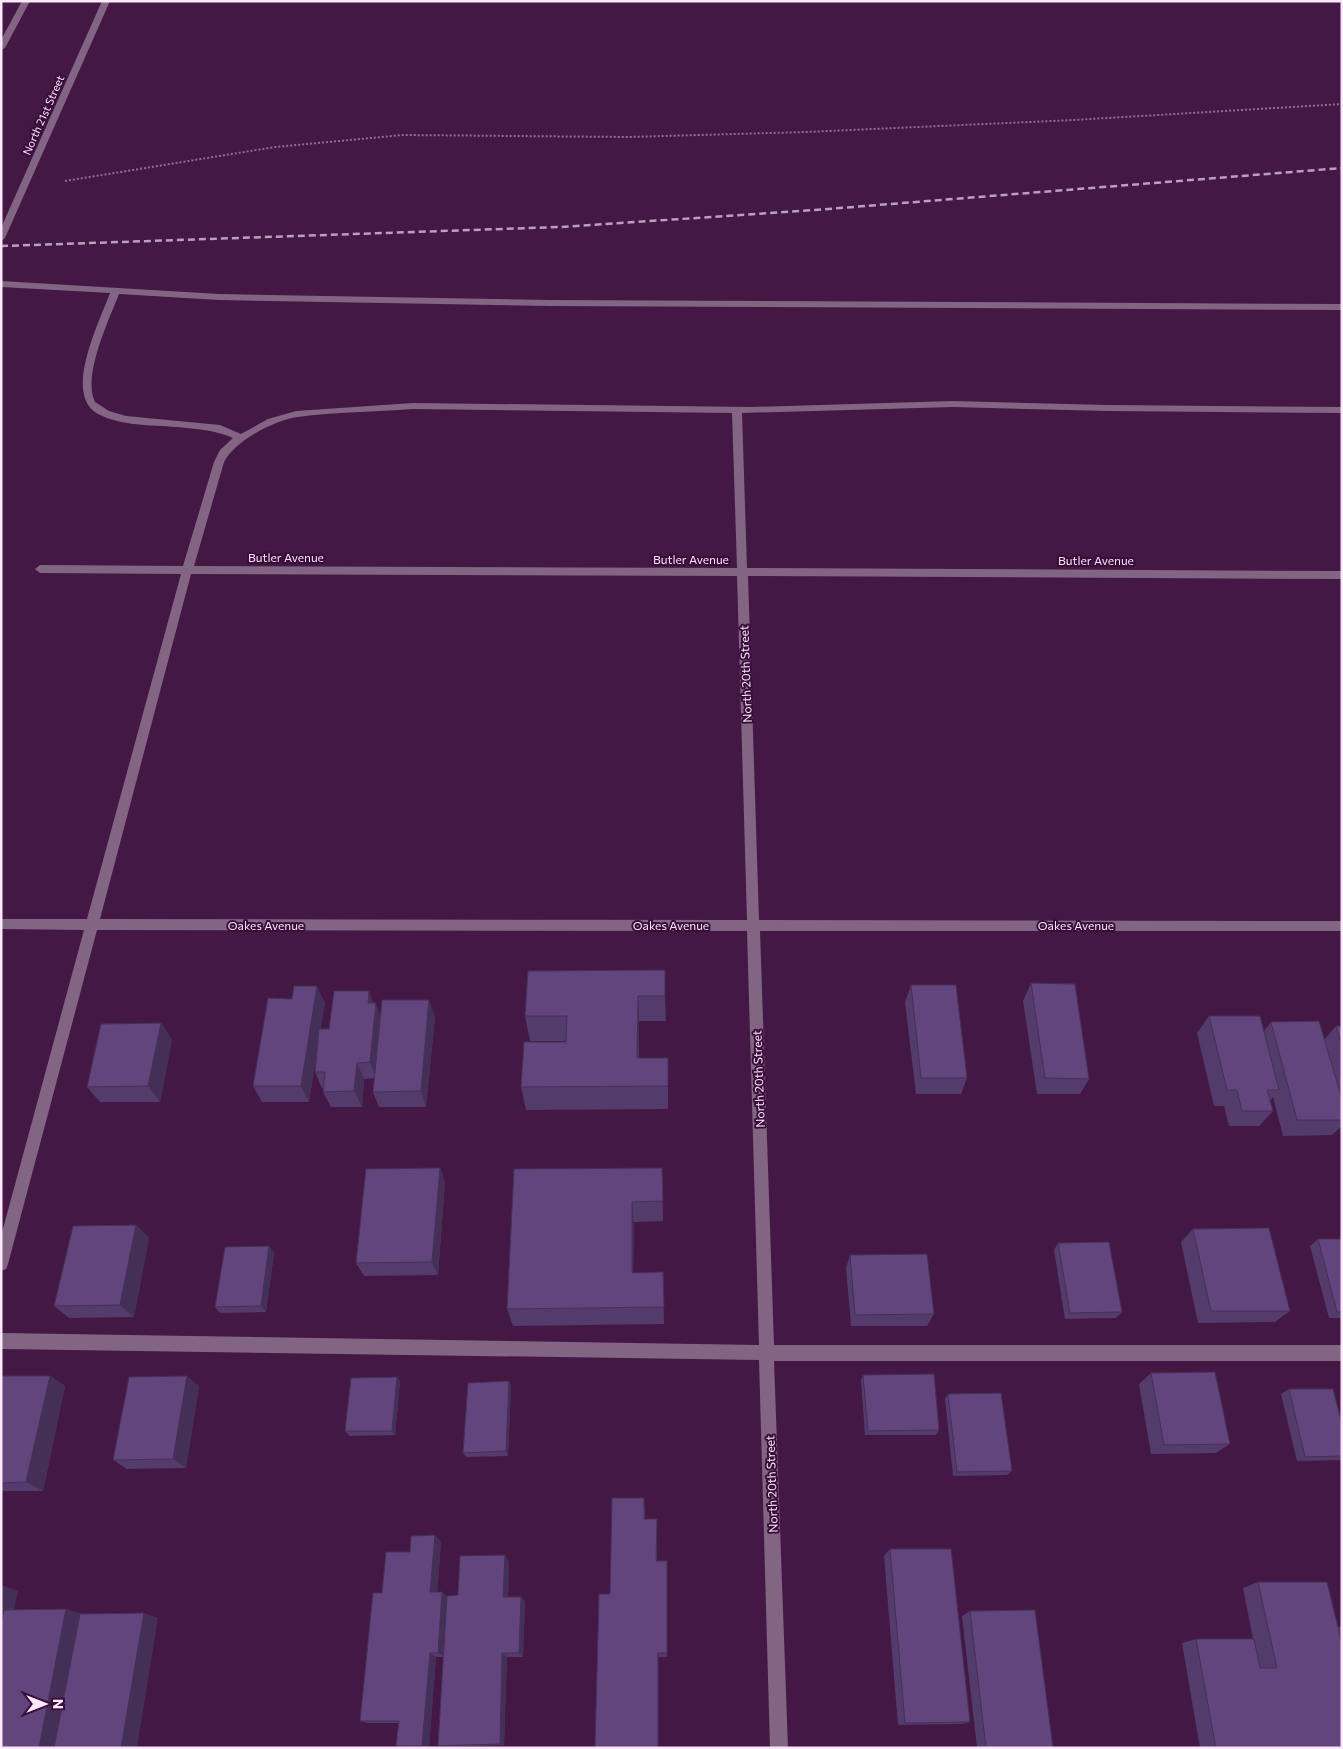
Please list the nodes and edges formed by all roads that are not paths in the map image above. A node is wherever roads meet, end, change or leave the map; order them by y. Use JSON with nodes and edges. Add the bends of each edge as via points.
{"nodes":[{"id":1,"x":26,"y":1,"type":"edge"},
{"id":2,"x":106,"y":1,"type":"edge"},
{"id":3,"x":1,"y":48,"type":"edge"},
{"id":4,"x":1,"y":238,"type":"edge"},
{"id":5,"x":1,"y":284,"type":"edge"},
{"id":6,"x":115,"y":292,"type":"junction"},
{"id":7,"x":1342,"y":307,"type":"edge"},
{"id":8,"x":737,"y":410,"type":"junction"},
{"id":9,"x":1342,"y":410,"type":"edge"},
{"id":10,"x":241,"y":438,"type":"junction"},
{"id":11,"x":40,"y":569,"type":"dead end"},
{"id":12,"x":187,"y":570,"type":"junction"},
{"id":13,"x":742,"y":573,"type":"junction"},
{"id":14,"x":1342,"y":575,"type":"edge"},
{"id":15,"x":1,"y":924,"type":"edge"},
{"id":16,"x":753,"y":924,"type":"junction"},
{"id":17,"x":92,"y":925,"type":"junction"},
{"id":18,"x":1342,"y":926,"type":"edge"},
{"id":19,"x":1,"y":1264,"type":"edge"},
{"id":20,"x":1,"y":1341,"type":"edge"},
{"id":21,"x":767,"y":1353,"type":"junction"},
{"id":22,"x":1342,"y":1353,"type":"edge"},
{"id":23,"x":779,"y":1748,"type":"edge"}],
"edges":[{"from":1,"to":3,"type":"street"},
{"from":2,"to":4,"type":"street","name":"North 21st Street"},
{"from":5,"to":6,"type":"street"},
{"from":6,"to":7,"type":"street","via":[[550,303]]},
{"from":6,"to":10,"type":"street","via":[[86,384],[93,406],[111,416],[220,428]]},
{"from":8,"to":9,"type":"street","via":[[953,404]]},
{"from":8,"to":10,"type":"street","via":[[413,406],[329,410],[272,421]]},
{"from":8,"to":13,"type":"street","name":"North 20th Street"},
{"from":10,"to":12,"type":"street","via":[[224,452],[218,462]]},
{"from":11,"to":12,"type":"street","name":"Butler Avenue"},
{"from":12,"to":13,"type":"street","name":"Butler Avenue"},
{"from":12,"to":17,"type":"street"},
{"from":13,"to":14,"type":"street","name":"Butler Avenue"},
{"from":13,"to":16,"type":"street","name":"North 20th Street"},
{"from":15,"to":17,"type":"street","name":"Oakes Avenue"},
{"from":16,"to":17,"type":"street","name":"Oakes Avenue"},
{"from":16,"to":18,"type":"street","name":"Oakes Avenue"},
{"from":16,"to":21,"type":"street","name":"North 20th Street"},
{"from":17,"to":19,"type":"street"},
{"from":20,"to":21,"type":"street"},
{"from":21,"to":22,"type":"street"},
{"from":21,"to":23,"type":"street","name":"North 20th Street"}]}
